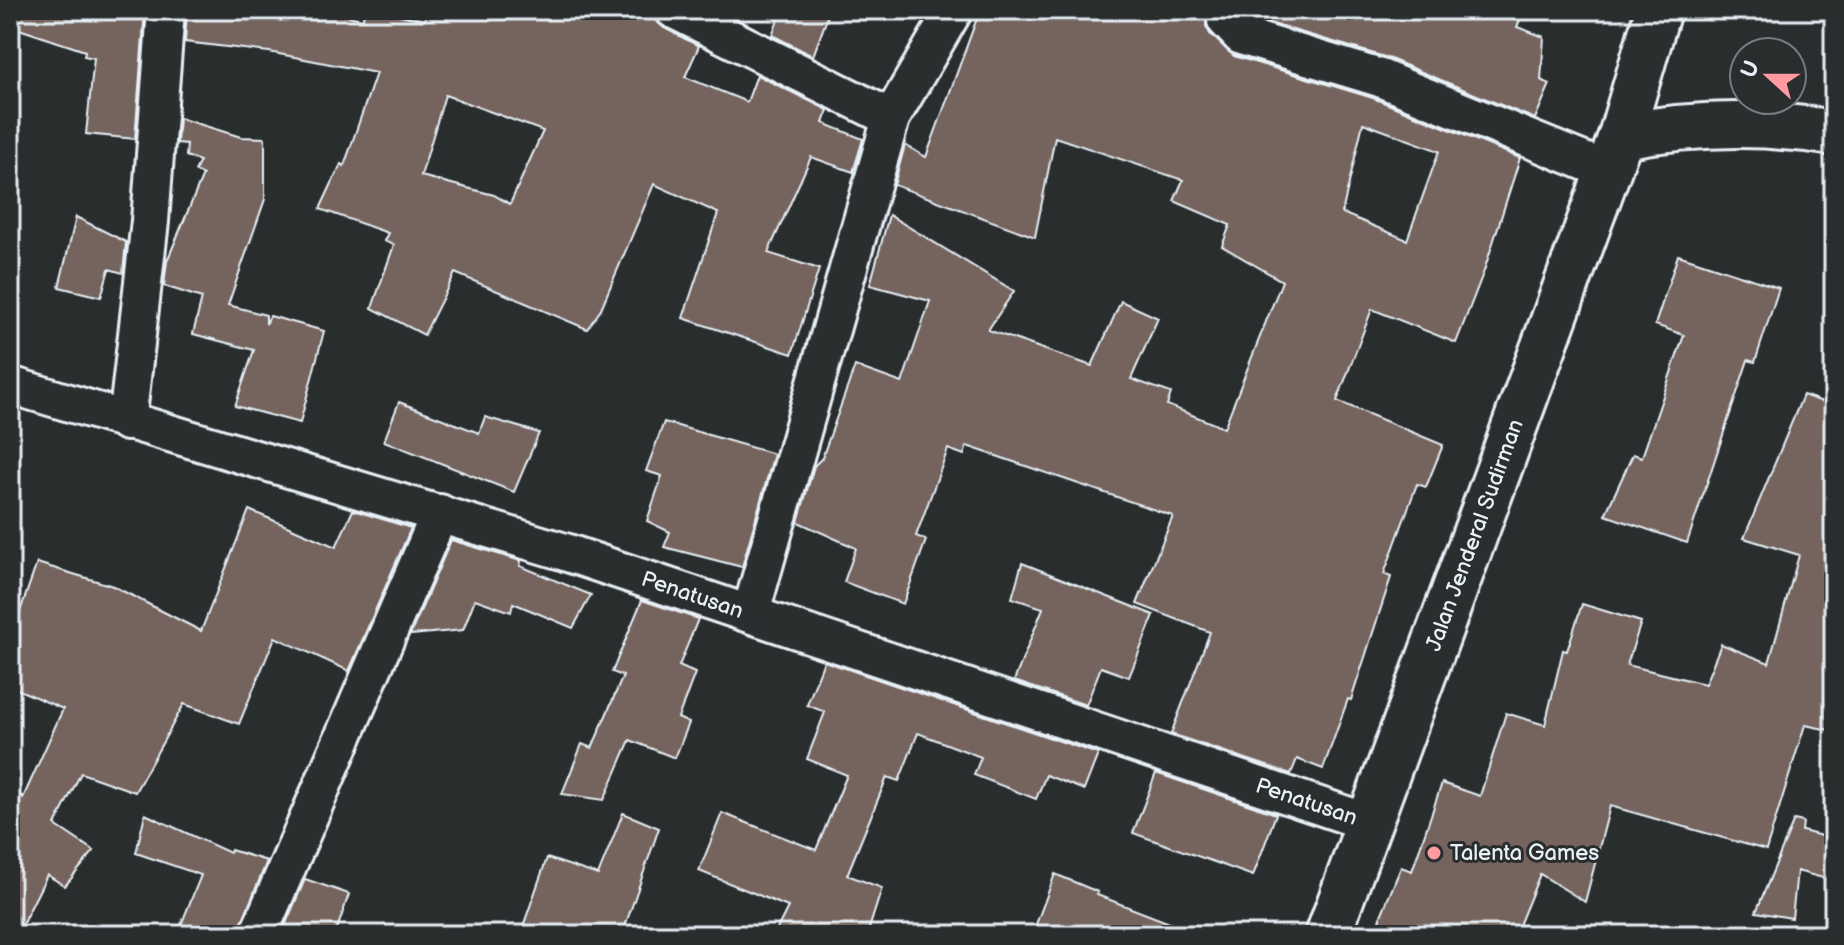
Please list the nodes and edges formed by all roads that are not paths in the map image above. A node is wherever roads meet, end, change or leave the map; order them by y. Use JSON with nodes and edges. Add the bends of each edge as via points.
{"nodes":[{"id":1,"x":166,"y":10,"type":"edge"},
{"id":2,"x":674,"y":10,"type":"edge"},
{"id":3,"x":954,"y":10,"type":"edge"},
{"id":4,"x":1227,"y":10,"type":"edge"},
{"id":5,"x":1680,"y":10,"type":"edge"},
{"id":6,"x":1654,"y":25,"type":"edge"},
{"id":7,"x":891,"y":118,"type":"junction"},
{"id":8,"x":1834,"y":133,"type":"edge"},
{"id":9,"x":1615,"y":154,"type":"junction"},
{"id":10,"x":10,"y":385,"type":"edge"},
{"id":11,"x":127,"y":422,"type":"junction"},
{"id":12,"x":440,"y":513,"type":"junction"},
{"id":13,"x":751,"y":612,"type":"junction"},
{"id":14,"x":1370,"y":823,"type":"junction"},
{"id":15,"x":258,"y":935,"type":"edge"},
{"id":16,"x":1328,"y":935,"type":"edge"}],
"edges":[{"from":1,"to":11,"type":"street"},
{"from":2,"to":7,"type":"street"},
{"from":3,"to":7,"type":"street"},
{"from":4,"to":9,"type":"street","via":[[1226,20],[1241,36]]},
{"from":5,"to":6,"type":"street"},
{"from":6,"to":9,"type":"main road","name":"Jalan Jenderal Sudirman"},
{"from":7,"to":13,"type":"street"},
{"from":8,"to":9,"type":"main road","via":[[1785,125],[1679,126]]},
{"from":9,"to":14,"type":"main road","name":"Jalan Jenderal Sudirman"},
{"from":10,"to":11,"type":"street","name":"Penatusan"},
{"from":11,"to":12,"type":"street","name":"Penatusan"},
{"from":12,"to":13,"type":"street","name":"Penatusan"},
{"from":12,"to":15,"type":"street"},
{"from":13,"to":14,"type":"street","name":"Penatusan"},
{"from":14,"to":16,"type":"main road","name":"Jalan Jenderal Sudirman"}]}
